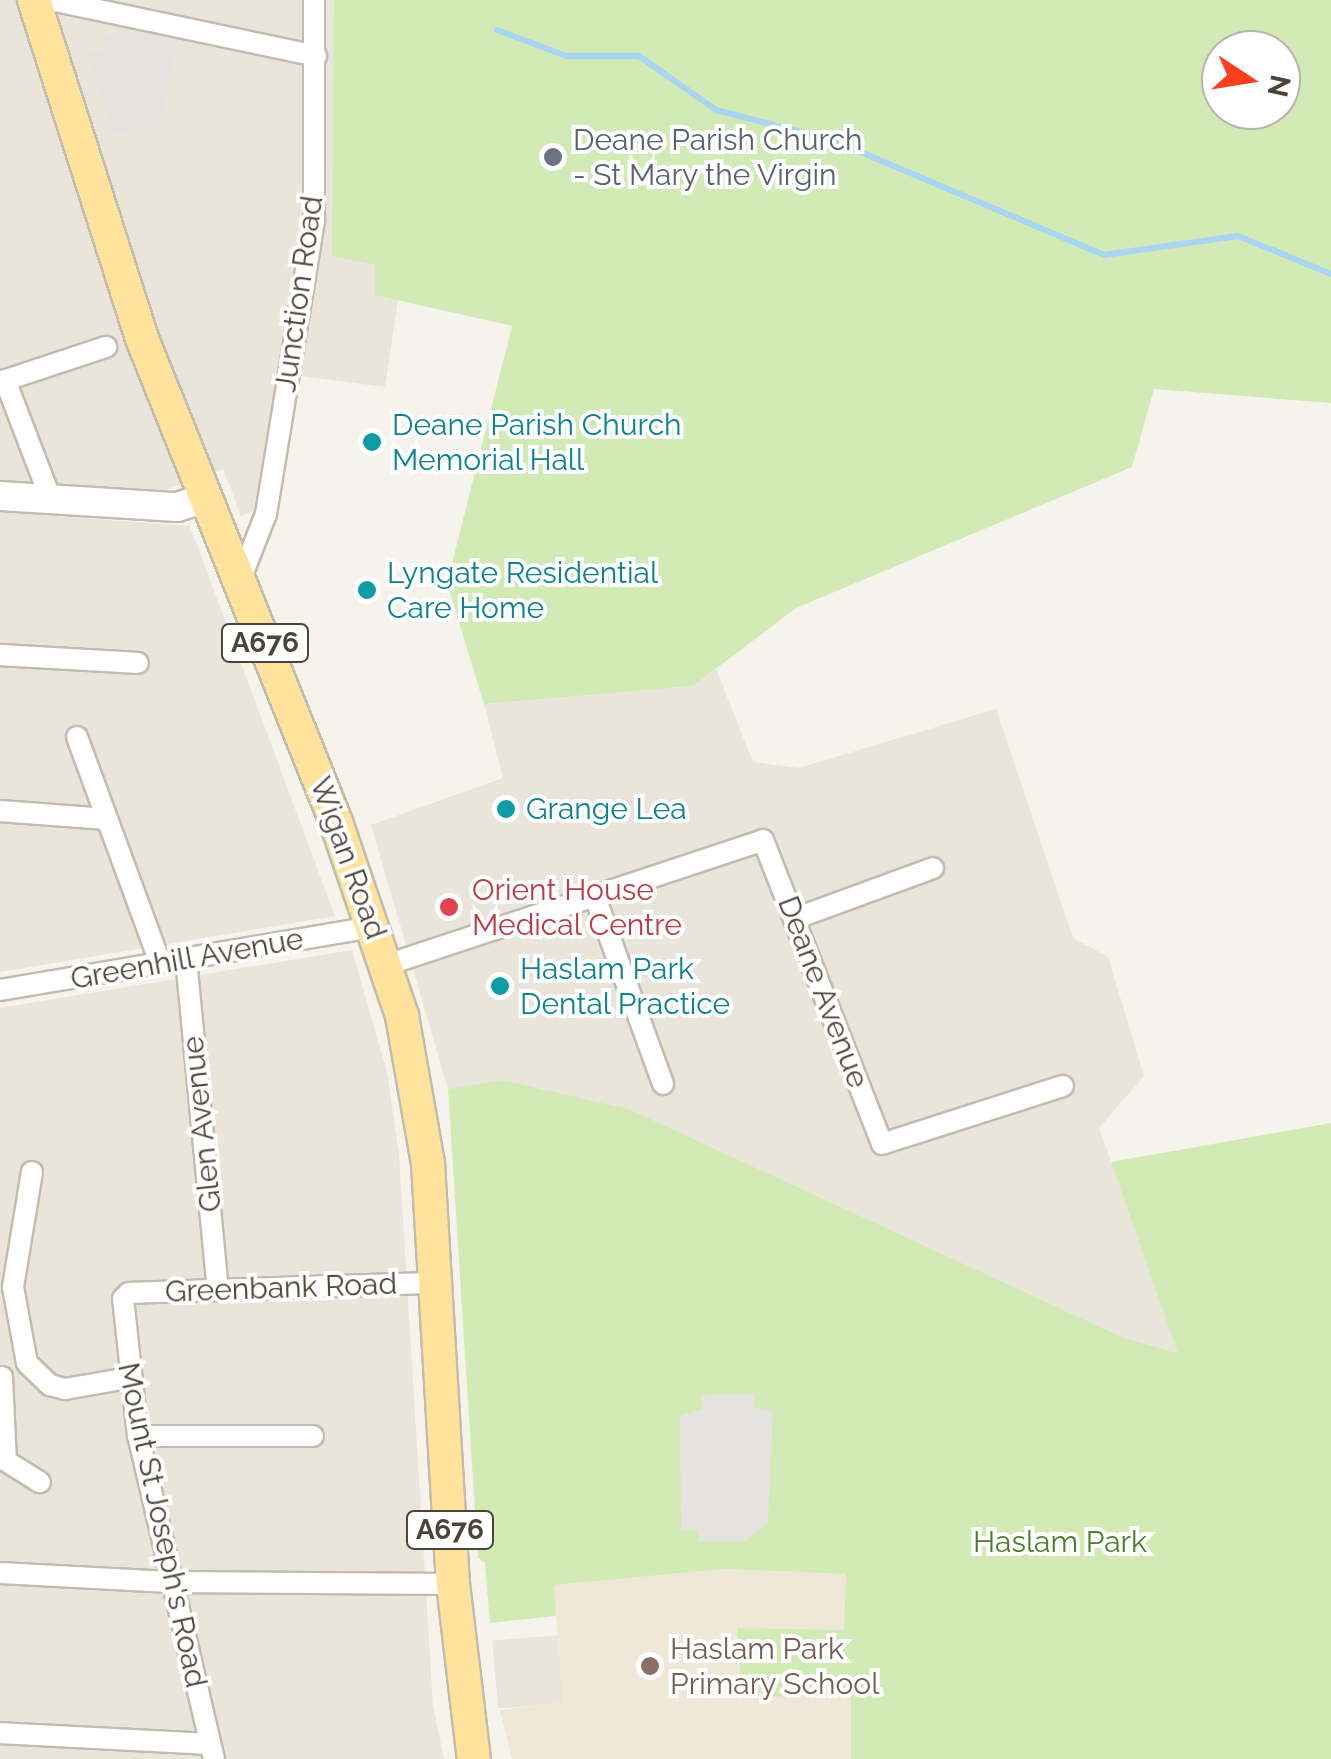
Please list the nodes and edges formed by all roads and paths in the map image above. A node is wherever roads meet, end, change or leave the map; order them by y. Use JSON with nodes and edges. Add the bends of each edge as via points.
{"nodes":[{"id":1,"x":34,"y":0,"type":"edge"},
{"id":2,"x":51,"y":0,"type":"edge"},
{"id":3,"x":314,"y":0,"type":"edge"},
{"id":4,"x":316,"y":56,"type":"junction"},
{"id":5,"x":106,"y":347,"type":"dead end"},
{"id":6,"x":2,"y":381,"type":"edge"},
{"id":7,"x":0,"y":496,"type":"edge"},
{"id":8,"x":206,"y":498,"type":"junction"},
{"id":9,"x":51,"y":500,"type":"junction"},
{"id":10,"x":240,"y":580,"type":"junction"},
{"id":11,"x":0,"y":655,"type":"edge"},
{"id":12,"x":138,"y":663,"type":"dead end"},
{"id":13,"x":77,"y":737,"type":"dead end"},
{"id":14,"x":0,"y":811,"type":"edge"},
{"id":15,"x":107,"y":819,"type":"junction"},
{"id":16,"x":933,"y":868,"type":"dead end"},
{"id":17,"x":595,"y":897,"type":"junction"},
{"id":18,"x":794,"y":919,"type":"junction"},
{"id":19,"x":374,"y":927,"type":"junction"},
{"id":20,"x":186,"y":959,"type":"junction"},
{"id":21,"x":160,"y":964,"type":"junction"},
{"id":22,"x":386,"y":965,"type":"junction"},
{"id":23,"x":0,"y":990,"type":"edge"},
{"id":24,"x":663,"y":1084,"type":"dead end"},
{"id":25,"x":1063,"y":1086,"type":"dead end"},
{"id":26,"x":32,"y":1172,"type":"dead end"},
{"id":27,"x":433,"y":1283,"type":"junction"},
{"id":28,"x":218,"y":1290,"type":"junction"},
{"id":29,"x":128,"y":1293,"type":"joint"},
{"id":30,"x":27,"y":1363,"type":"junction"},
{"id":31,"x":1,"y":1378,"type":"edge"},
{"id":32,"x":128,"y":1378,"type":"junction"},
{"id":33,"x":138,"y":1436,"type":"junction"},
{"id":34,"x":313,"y":1436,"type":"dead end"},
{"id":35,"x":3,"y":1462,"type":"edge"},
{"id":36,"x":40,"y":1482,"type":"dead end"},
{"id":37,"x":0,"y":1573,"type":"edge"},
{"id":38,"x":170,"y":1582,"type":"junction"},
{"id":39,"x":454,"y":1584,"type":"junction"},
{"id":40,"x":0,"y":1733,"type":"edge"},
{"id":41,"x":212,"y":1751,"type":"edge"},
{"id":42,"x":474,"y":1759,"type":"edge"}],
"edges":[{"from":1,"to":8,"type":"main road","name":"Wigan Road","number":"A676","via":[[142,336]]},
{"from":2,"to":4,"type":"street"},
{"from":3,"to":4,"type":"street","name":"Junction Road"},
{"from":4,"to":10,"type":"street","name":"Junction Road","via":[[314,220],[266,514]]},
{"from":5,"to":6,"type":"street"},
{"from":6,"to":9,"type":"street"},
{"from":7,"to":9,"type":"street"},
{"from":8,"to":9,"type":"street","via":[[178,507]]},
{"from":8,"to":10,"type":"main road","name":"Wigan Road","number":"A676"},
{"from":10,"to":19,"type":"main road","name":"Wigan Road","number":"A676"},
{"from":11,"to":12,"type":"street"},
{"from":13,"to":15,"type":"street"},
{"from":14,"to":15,"type":"street"},
{"from":15,"to":21,"type":"street"},
{"from":16,"to":18,"type":"street"},
{"from":17,"to":18,"type":"street","name":"Deane Avenue","via":[[764,840]]},
{"from":17,"to":22,"type":"street"},
{"from":17,"to":24,"type":"street"},
{"from":18,"to":25,"type":"street","name":"Deane Avenue","via":[[882,1144]]},
{"from":19,"to":20,"type":"street","name":"Greenhill Avenue"},
{"from":19,"to":22,"type":"main road","name":"Wigan Road","number":"A676"},
{"from":20,"to":21,"type":"street","name":"Greenhill Avenue"},
{"from":20,"to":28,"type":"street","name":"Glen Avenue"},
{"from":21,"to":23,"type":"street","name":"Greenhill Avenue"},
{"from":22,"to":27,"type":"main road","name":"Wigan Road","number":"A676","via":[[420,1100]]},
{"from":26,"to":30,"type":"street","via":[[18,1196],[12,1299]]},
{"from":27,"to":28,"type":"street","name":"Greenbank Road"},
{"from":27,"to":39,"type":"main road","name":"Wigan Road","number":"A676"},
{"from":28,"to":29,"type":"street","name":"Greenbank Road"},
{"from":29,"to":32,"type":"street","name":"Mount St Joseph's Road","via":[[120,1318]]},
{"from":30,"to":31,"type":"street"},
{"from":30,"to":32,"type":"street","via":[[50,1385],[65,1389]]},
{"from":31,"to":35,"type":"street"},
{"from":32,"to":33,"type":"street","name":"Mount St Joseph's Road"},
{"from":33,"to":34,"type":"street"},
{"from":33,"to":38,"type":"street","name":"Mount St Joseph's Road"},
{"from":35,"to":36,"type":"street"},
{"from":37,"to":38,"type":"street"},
{"from":38,"to":39,"type":"street"},
{"from":38,"to":41,"type":"street","name":"Mount St Joseph's Road"},
{"from":39,"to":42,"type":"main road","name":"Wigan Road","number":"A676"},
{"from":40,"to":41,"type":"street"}]}
